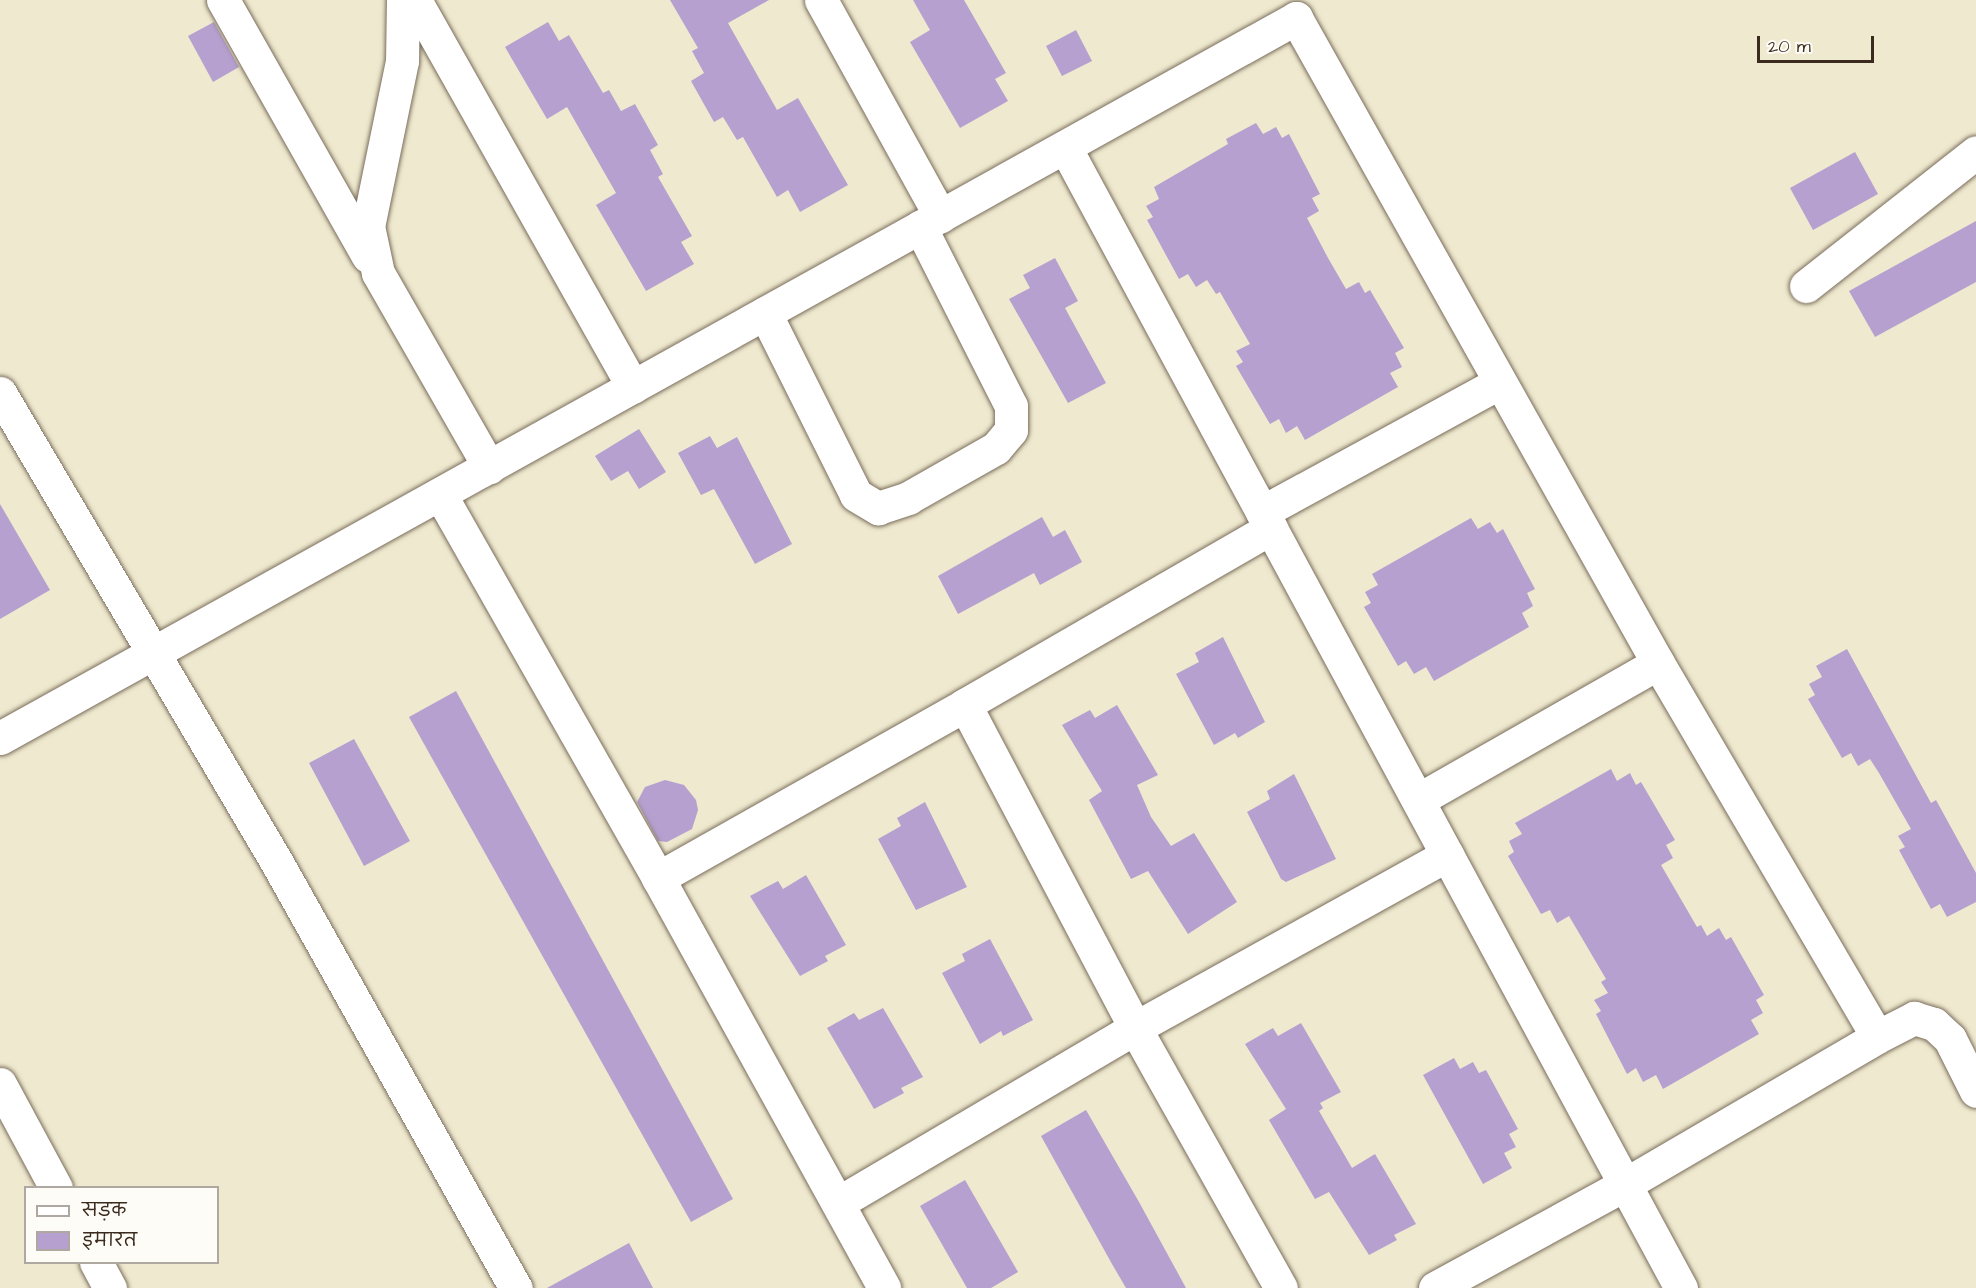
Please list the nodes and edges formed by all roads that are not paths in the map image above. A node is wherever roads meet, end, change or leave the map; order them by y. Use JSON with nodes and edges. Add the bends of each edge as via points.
{"nodes":[{"id":1,"x":223,"y":0,"type":"edge"},
{"id":2,"x":403,"y":0,"type":"edge"},
{"id":3,"x":414,"y":0,"type":"edge"},
{"id":4,"x":821,"y":0,"type":"edge"},
{"id":5,"x":1065,"y":147,"type":"junction"},
{"id":6,"x":1976,"y":152,"type":"edge"},
{"id":7,"x":930,"y":221,"type":"junction"},
{"id":8,"x":378,"y":273,"type":"junction"},
{"id":9,"x":1806,"y":286,"type":"dead end"},
{"id":10,"x":765,"y":313,"type":"junction"},
{"id":11,"x":1500,"y":382,"type":"junction"},
{"id":12,"x":633,"y":387,"type":"junction"},
{"id":13,"x":0,"y":393,"type":"edge"},
{"id":14,"x":489,"y":467,"type":"junction"},
{"id":15,"x":440,"y":494,"type":"junction"},
{"id":16,"x":1267,"y":520,"type":"junction"},
{"id":17,"x":151,"y":654,"type":"junction"},
{"id":18,"x":1658,"y":663,"type":"junction"},
{"id":19,"x":965,"y":705,"type":"junction"},
{"id":20,"x":0,"y":738,"type":"edge"},
{"id":21,"x":1418,"y":800,"type":"junction"},
{"id":22,"x":1447,"y":855,"type":"junction"},
{"id":23,"x":658,"y":878,"type":"junction"},
{"id":24,"x":1135,"y":1028,"type":"junction"},
{"id":25,"x":1877,"y":1037,"type":"junction"},
{"id":26,"x":0,"y":1084,"type":"edge"},
{"id":27,"x":1976,"y":1090,"type":"edge"},
{"id":28,"x":1624,"y":1185,"type":"junction"},
{"id":29,"x":55,"y":1186,"type":"edge"},
{"id":30,"x":838,"y":1203,"type":"junction"},
{"id":31,"x":97,"y":1264,"type":"edge"},
{"id":32,"x":110,"y":1288,"type":"edge"},
{"id":33,"x":516,"y":1288,"type":"edge"},
{"id":34,"x":884,"y":1288,"type":"edge"},
{"id":35,"x":1281,"y":1288,"type":"edge"},
{"id":36,"x":1436,"y":1288,"type":"edge"},
{"id":37,"x":1681,"y":1288,"type":"edge"}],
"edges":[{"from":1,"to":8,"type":"street"},
{"from":2,"to":8,"type":"street","via":[[402,62],[368,226]]},
{"from":3,"to":12,"type":"street"},
{"from":4,"to":7,"type":"street"},
{"from":5,"to":7,"type":"street"},
{"from":5,"to":11,"type":"street","via":[[1296,18]]},
{"from":5,"to":16,"type":"street"},
{"from":6,"to":9,"type":"street"},
{"from":7,"to":10,"type":"street"},
{"from":7,"to":10,"type":"street","via":[[1011,406],[1011,430],[996,448],[909,498],[879,508],[856,495]]},
{"from":8,"to":14,"type":"street"},
{"from":10,"to":12,"type":"street"},
{"from":11,"to":16,"type":"street"},
{"from":11,"to":18,"type":"street"},
{"from":12,"to":14,"type":"street"},
{"from":13,"to":17,"type":"street"},
{"from":14,"to":15,"type":"street"},
{"from":15,"to":17,"type":"street"},
{"from":15,"to":23,"type":"street"},
{"from":16,"to":19,"type":"street"},
{"from":16,"to":21,"type":"street"},
{"from":17,"to":20,"type":"street"},
{"from":17,"to":33,"type":"street","via":[[276,861]]},
{"from":18,"to":21,"type":"street"},
{"from":18,"to":25,"type":"street"},
{"from":19,"to":23,"type":"street"},
{"from":19,"to":24,"type":"street"},
{"from":21,"to":22,"type":"street"},
{"from":22,"to":24,"type":"street"},
{"from":22,"to":28,"type":"street"},
{"from":23,"to":30,"type":"street"},
{"from":24,"to":30,"type":"street"},
{"from":24,"to":35,"type":"street"},
{"from":25,"to":27,"type":"street","via":[[1914,1018],[1934,1024],[1950,1039]]},
{"from":25,"to":28,"type":"street"},
{"from":26,"to":29,"type":"street"},
{"from":28,"to":36,"type":"street"},
{"from":28,"to":37,"type":"street"},
{"from":30,"to":34,"type":"street"},
{"from":31,"to":32,"type":"street"}]}
